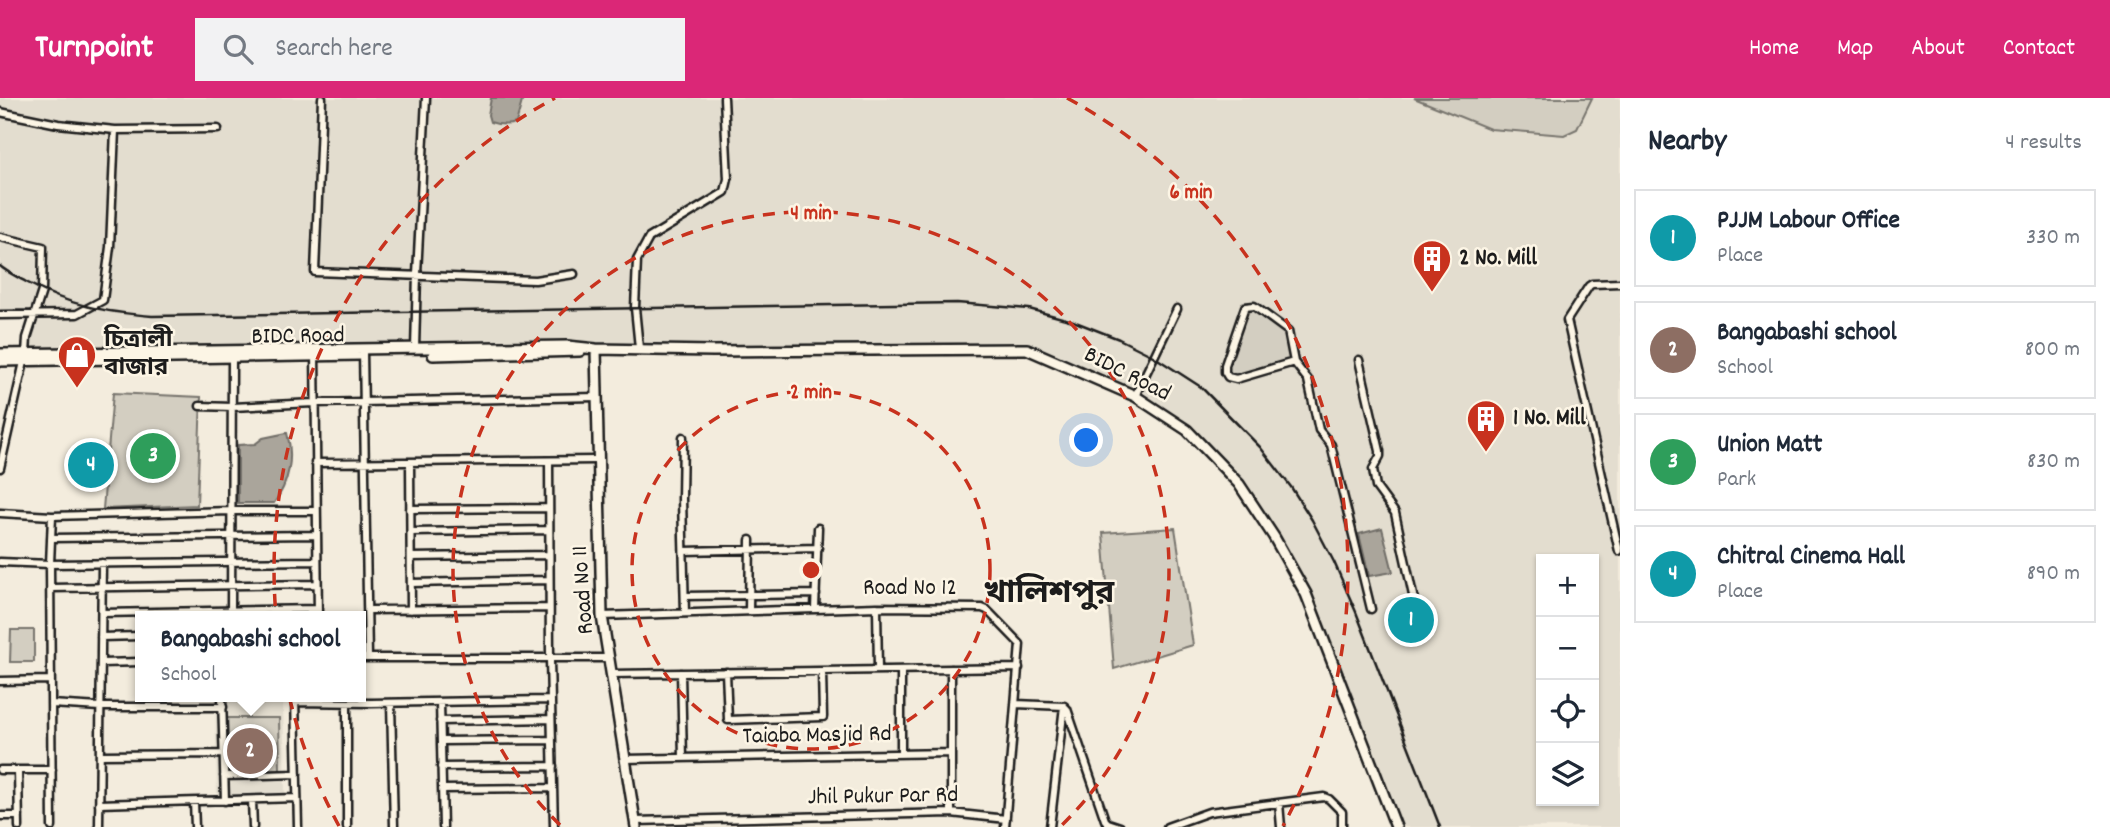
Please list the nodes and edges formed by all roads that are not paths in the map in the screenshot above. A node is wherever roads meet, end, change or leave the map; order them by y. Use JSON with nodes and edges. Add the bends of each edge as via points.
{"nodes":[{"id":1,"x":322,"y":98,"type":"edge"},
{"id":2,"x":426,"y":98,"type":"edge"},
{"id":3,"x":724,"y":98,"type":"edge"},
{"id":4,"x":0,"y":112,"type":"edge"},
{"id":5,"x":218,"y":129,"type":"dead end"},
{"id":6,"x":115,"y":130,"type":"junction"},
{"id":7,"x":0,"y":237,"type":"edge"},
{"id":8,"x":417,"y":274,"type":"junction"},
{"id":9,"x":574,"y":274,"type":"dead end"},
{"id":10,"x":1620,"y":283,"type":"edge"},
{"id":11,"x":1178,"y":309,"type":"dead end"},
{"id":12,"x":34,"y":314,"type":"junction"},
{"id":13,"x":0,"y":315,"type":"edge"},
{"id":14,"x":639,"y":348,"type":"junction"},
{"id":15,"x":415,"y":349,"type":"junction"},
{"id":16,"x":596,"y":349,"type":"junction"},
{"id":17,"x":363,"y":352,"type":"junction"},
{"id":18,"x":315,"y":353,"type":"junction"},
{"id":19,"x":0,"y":354,"type":"edge"},
{"id":20,"x":232,"y":354,"type":"junction"},
{"id":21,"x":25,"y":357,"type":"junction"},
{"id":22,"x":0,"y":360,"type":"edge"},
{"id":23,"x":1359,"y":360,"type":"dead end"},
{"id":24,"x":1294,"y":362,"type":"junction"},
{"id":25,"x":1135,"y":396,"type":"junction"},
{"id":26,"x":597,"y":397,"type":"junction"},
{"id":27,"x":314,"y":403,"type":"junction"},
{"id":28,"x":363,"y":403,"type":"junction"},
{"id":29,"x":200,"y":406,"type":"dead end"},
{"id":30,"x":232,"y":407,"type":"junction"},
{"id":31,"x":683,"y":437,"type":"dead end"},
{"id":32,"x":3,"y":439,"type":"edge"},
{"id":33,"x":597,"y":460,"type":"junction"},
{"id":34,"x":549,"y":461,"type":"junction"},
{"id":35,"x":315,"y":463,"type":"junction"},
{"id":36,"x":366,"y":463,"type":"junction"},
{"id":37,"x":410,"y":463,"type":"junction"},
{"id":38,"x":0,"y":468,"type":"edge"},
{"id":39,"x":549,"y":508,"type":"junction"},
{"id":40,"x":410,"y":509,"type":"junction"},
{"id":41,"x":231,"y":511,"type":"junction"},
{"id":42,"x":316,"y":511,"type":"junction"},
{"id":43,"x":0,"y":513,"type":"edge"},
{"id":44,"x":51,"y":516,"type":"junction"},
{"id":45,"x":818,"y":528,"type":"dead end"},
{"id":46,"x":549,"y":530,"type":"junction"},
{"id":47,"x":411,"y":531,"type":"junction"},
{"id":48,"x":316,"y":535,"type":"junction"},
{"id":49,"x":231,"y":537,"type":"junction"},
{"id":50,"x":51,"y":538,"type":"junction"},
{"id":51,"x":750,"y":540,"type":"dead end"},
{"id":52,"x":818,"y":548,"type":"junction"},
{"id":53,"x":750,"y":549,"type":"junction"},
{"id":54,"x":684,"y":551,"type":"junction"},
{"id":55,"x":1619,"y":551,"type":"edge"},
{"id":56,"x":549,"y":555,"type":"junction"},
{"id":57,"x":411,"y":557,"type":"junction"},
{"id":58,"x":231,"y":560,"type":"junction"},
{"id":59,"x":317,"y":561,"type":"junction"},
{"id":60,"x":0,"y":562,"type":"edge"},
{"id":61,"x":102,"y":563,"type":"junction"},
{"id":62,"x":50,"y":564,"type":"junction"},
{"id":63,"x":550,"y":580,"type":"junction"},
{"id":64,"x":411,"y":583,"type":"junction"},
{"id":65,"x":231,"y":584,"type":"junction"},
{"id":66,"x":317,"y":584,"type":"junction"},
{"id":67,"x":102,"y":586,"type":"junction"},
{"id":68,"x":51,"y":588,"type":"junction"},
{"id":69,"x":816,"y":594,"type":"junction"},
{"id":70,"x":750,"y":595,"type":"junction"},
{"id":71,"x":685,"y":596,"type":"junction"},
{"id":72,"x":1414,"y":600,"type":"dead end"},
{"id":73,"x":877,"y":607,"type":"junction"},
{"id":74,"x":550,"y":608,"type":"junction"},
{"id":75,"x":816,"y":609,"type":"junction"},
{"id":76,"x":1371,"y":609,"type":"dead end"},
{"id":77,"x":411,"y":610,"type":"junction"},
{"id":78,"x":231,"y":611,"type":"edge"},
{"id":79,"x":318,"y":611,"type":"edge"},
{"id":80,"x":364,"y":611,"type":"edge"},
{"id":81,"x":370,"y":611,"type":"dead end"},
{"id":82,"x":749,"y":611,"type":"junction"},
{"id":83,"x":102,"y":613,"type":"junction"},
{"id":84,"x":135,"y":613,"type":"edge"},
{"id":85,"x":685,"y":613,"type":"junction"},
{"id":86,"x":602,"y":616,"type":"junction"},
{"id":87,"x":135,"y":636,"type":"edge"},
{"id":88,"x":101,"y":637,"type":"junction"},
{"id":89,"x":366,"y":658,"type":"edge"},
{"id":90,"x":609,"y":658,"type":"junction"},
{"id":91,"x":550,"y":660,"type":"junction"},
{"id":92,"x":135,"y":662,"type":"edge"},
{"id":93,"x":101,"y":663,"type":"junction"},
{"id":94,"x":1019,"y":668,"type":"junction"},
{"id":95,"x":951,"y":669,"type":"junction"},
{"id":96,"x":878,"y":670,"type":"junction"},
{"id":97,"x":901,"y":670,"type":"junction"},
{"id":98,"x":822,"y":671,"type":"junction"},
{"id":99,"x":726,"y":672,"type":"junction"},
{"id":100,"x":681,"y":673,"type":"junction"},
{"id":101,"x":611,"y":674,"type":"junction"},
{"id":102,"x":51,"y":680,"type":"junction"},
{"id":103,"x":0,"y":681,"type":"edge"},
{"id":104,"x":551,"y":700,"type":"junction"},
{"id":105,"x":222,"y":702,"type":"edge"},
{"id":106,"x":295,"y":702,"type":"edge"},
{"id":107,"x":326,"y":702,"type":"edge"},
{"id":108,"x":440,"y":702,"type":"junction"},
{"id":109,"x":391,"y":703,"type":"junction"},
{"id":110,"x":347,"y":704,"type":"junction"},
{"id":111,"x":1016,"y":704,"type":"junction"},
{"id":112,"x":51,"y":705,"type":"junction"},
{"id":113,"x":1064,"y":706,"type":"junction"},
{"id":114,"x":100,"y":707,"type":"junction"},
{"id":115,"x":223,"y":708,"type":"junction"},
{"id":116,"x":551,"y":719,"type":"junction"},
{"id":117,"x":440,"y":721,"type":"junction"},
{"id":118,"x":552,"y":740,"type":"junction"},
{"id":119,"x":440,"y":741,"type":"junction"},
{"id":120,"x":951,"y":753,"type":"junction"},
{"id":121,"x":224,"y":754,"type":"junction"},
{"id":122,"x":901,"y":754,"type":"junction"},
{"id":123,"x":100,"y":755,"type":"junction"},
{"id":124,"x":682,"y":758,"type":"junction"},
{"id":125,"x":624,"y":759,"type":"junction"},
{"id":126,"x":552,"y":766,"type":"junction"},
{"id":127,"x":441,"y":767,"type":"junction"},
{"id":128,"x":0,"y":770,"type":"edge"},
{"id":129,"x":18,"y":770,"type":"junction"},
{"id":130,"x":52,"y":770,"type":"junction"},
{"id":131,"x":297,"y":774,"type":"junction"},
{"id":132,"x":224,"y":776,"type":"junction"},
{"id":133,"x":553,"y":788,"type":"junction"},
{"id":134,"x":442,"y":789,"type":"junction"},
{"id":135,"x":297,"y":798,"type":"junction"},
{"id":136,"x":252,"y":800,"type":"junction"},
{"id":137,"x":225,"y":801,"type":"junction"},
{"id":138,"x":194,"y":802,"type":"junction"},
{"id":139,"x":1279,"y":803,"type":"junction"},
{"id":140,"x":99,"y":804,"type":"junction"},
{"id":141,"x":951,"y":813,"type":"junction"},
{"id":142,"x":0,"y":816,"type":"edge"},
{"id":143,"x":19,"y":816,"type":"junction"},
{"id":144,"x":1005,"y":823,"type":"edge"},
{"id":145,"x":636,"y":824,"type":"edge"},
{"id":146,"x":19,"y":827,"type":"edge"},
{"id":147,"x":52,"y":827,"type":"edge"},
{"id":148,"x":99,"y":827,"type":"edge"},
{"id":149,"x":195,"y":827,"type":"edge"},
{"id":150,"x":253,"y":827,"type":"edge"},
{"id":151,"x":298,"y":827,"type":"edge"},
{"id":152,"x":347,"y":827,"type":"edge"},
{"id":153,"x":394,"y":827,"type":"edge"},
{"id":154,"x":443,"y":827,"type":"edge"},
{"id":155,"x":554,"y":827,"type":"edge"},
{"id":156,"x":1050,"y":827,"type":"edge"},
{"id":157,"x":1120,"y":827,"type":"edge"},
{"id":158,"x":1167,"y":827,"type":"edge"},
{"id":159,"x":1281,"y":827,"type":"edge"},
{"id":160,"x":1342,"y":827,"type":"edge"},
{"id":161,"x":1396,"y":827,"type":"edge"}],
"edges":[{"from":1,"to":8,"type":"street","via":[[315,272]]},
{"from":2,"to":8,"type":"street"},
{"from":3,"to":14,"type":"street","via":[[725,192],[649,239],[637,260]]},
{"from":4,"to":6,"type":"street"},
{"from":5,"to":6,"type":"street"},
{"from":6,"to":12,"type":"street","via":[[103,300],[77,314]]},
{"from":7,"to":12,"type":"street","via":[[44,247],[42,291]]},
{"from":8,"to":9,"type":"street","via":[[535,280]]},
{"from":8,"to":15,"type":"street"},
{"from":10,"to":55,"type":"street","via":[[1589,286],[1567,320]]},
{"from":11,"to":25,"type":"street"},
{"from":12,"to":13,"type":"street"},
{"from":12,"to":21,"type":"street"},
{"from":14,"to":16,"type":"main road","name":"BIDC Road"},
{"from":14,"to":25,"type":"main road","name":"BIDC Road","via":[[1027,349]]},
{"from":15,"to":16,"type":"main road","name":"BIDC Road"},
{"from":15,"to":17,"type":"main road","name":"BIDC Road"},
{"from":16,"to":17,"type":"main road","name":"BIDC Road","via":[[569,353]]},
{"from":16,"to":26,"type":"main road","name":"Road No 11"},
{"from":17,"to":18,"type":"main road","name":"BIDC Road"},
{"from":17,"to":28,"type":"street"},
{"from":18,"to":20,"type":"main road","name":"BIDC Road"},
{"from":18,"to":27,"type":"street"},
{"from":19,"to":21,"type":"main road","name":"BIDC Road"},
{"from":20,"to":21,"type":"main road","name":"BIDC Road"},
{"from":20,"to":30,"type":"street"},
{"from":21,"to":22,"type":"main road","name":"BIDC Road"},
{"from":21,"to":32,"type":"street"},
{"from":23,"to":72,"type":"street","via":[[1380,451],[1373,469],[1377,487],[1395,513]]},
{"from":24,"to":24,"type":"street","via":[[1236,379],[1228,377],[1225,365],[1245,307],[1254,306],[1286,329]]},
{"from":24,"to":76,"type":"street","via":[[1308,380],[1320,430],[1331,445]]},
{"from":25,"to":161,"type":"main road","name":"BIDC Road","via":[[1187,430],[1239,484],[1274,537],[1306,594]]},
{"from":26,"to":28,"type":"street"},
{"from":26,"to":33,"type":"main road","name":"Road No 11"},
{"from":27,"to":28,"type":"street"},
{"from":27,"to":30,"type":"street"},
{"from":27,"to":35,"type":"street"},
{"from":28,"to":36,"type":"street"},
{"from":29,"to":30,"type":"street"},
{"from":30,"to":41,"type":"street"},
{"from":31,"to":54,"type":"street"},
{"from":32,"to":38,"type":"street"},
{"from":33,"to":34,"type":"street"},
{"from":33,"to":86,"type":"main road","name":"Road No 11"},
{"from":34,"to":37,"type":"street"},
{"from":34,"to":39,"type":"street"},
{"from":35,"to":36,"type":"street"},
{"from":35,"to":42,"type":"street"},
{"from":36,"to":37,"type":"street"},
{"from":36,"to":80,"type":"street"},
{"from":37,"to":40,"type":"street"},
{"from":39,"to":40,"type":"street"},
{"from":39,"to":46,"type":"street"},
{"from":40,"to":47,"type":"street"},
{"from":41,"to":42,"type":"street"},
{"from":41,"to":44,"type":"street"},
{"from":41,"to":49,"type":"street"},
{"from":42,"to":48,"type":"street"},
{"from":43,"to":44,"type":"street"},
{"from":44,"to":50,"type":"street"},
{"from":45,"to":52,"type":"street"},
{"from":46,"to":47,"type":"street"},
{"from":46,"to":56,"type":"street"},
{"from":47,"to":57,"type":"street"},
{"from":48,"to":49,"type":"street"},
{"from":48,"to":59,"type":"street"},
{"from":49,"to":50,"type":"street"},
{"from":49,"to":58,"type":"street"},
{"from":50,"to":62,"type":"street"},
{"from":51,"to":53,"type":"street"},
{"from":52,"to":53,"type":"street"},
{"from":52,"to":69,"type":"street"},
{"from":53,"to":54,"type":"street"},
{"from":53,"to":70,"type":"street"},
{"from":54,"to":71,"type":"street"},
{"from":56,"to":57,"type":"street"},
{"from":56,"to":63,"type":"street"},
{"from":57,"to":64,"type":"street"},
{"from":58,"to":59,"type":"street"},
{"from":58,"to":61,"type":"street"},
{"from":58,"to":65,"type":"street"},
{"from":59,"to":66,"type":"street"},
{"from":60,"to":62,"type":"street"},
{"from":61,"to":62,"type":"street"},
{"from":61,"to":67,"type":"street"},
{"from":62,"to":68,"type":"street"},
{"from":63,"to":64,"type":"street"},
{"from":63,"to":74,"type":"street"},
{"from":64,"to":77,"type":"street"},
{"from":65,"to":66,"type":"street"},
{"from":65,"to":67,"type":"street"},
{"from":65,"to":78,"type":"street"},
{"from":66,"to":79,"type":"street"},
{"from":67,"to":68,"type":"street"},
{"from":67,"to":83,"type":"street"},
{"from":68,"to":102,"type":"street"},
{"from":69,"to":70,"type":"street"},
{"from":69,"to":75,"type":"street"},
{"from":70,"to":71,"type":"street"},
{"from":70,"to":82,"type":"street"},
{"from":71,"to":85,"type":"street"},
{"from":73,"to":75,"type":"street","name":"Road No 12"},
{"from":73,"to":94,"type":"street","name":"Road No 12","via":[[987,610],[1020,644]]},
{"from":73,"to":96,"type":"street"},
{"from":74,"to":77,"type":"street"},
{"from":74,"to":91,"type":"street"},
{"from":75,"to":82,"type":"street","name":"Road No 12"},
{"from":77,"to":81,"type":"street"},
{"from":82,"to":85,"type":"street","name":"Road No 12"},
{"from":83,"to":84,"type":"street"},
{"from":83,"to":88,"type":"street"},
{"from":85,"to":86,"type":"street","name":"Road No 12"},
{"from":86,"to":90,"type":"main road","name":"Road No 11"},
{"from":87,"to":88,"type":"street"},
{"from":88,"to":93,"type":"street"},
{"from":89,"to":91,"type":"street"},
{"from":90,"to":91,"type":"street"},
{"from":90,"to":101,"type":"main road","name":"Road No 11"},
{"from":91,"to":104,"type":"street"},
{"from":92,"to":93,"type":"street"},
{"from":93,"to":114,"type":"street"},
{"from":94,"to":95,"type":"street"},
{"from":94,"to":111,"type":"street","name":"Road No 12"},
{"from":95,"to":97,"type":"street"},
{"from":95,"to":120,"type":"street"},
{"from":96,"to":97,"type":"street"},
{"from":96,"to":98,"type":"street"},
{"from":97,"to":122,"type":"street"},
{"from":98,"to":99,"type":"street"},
{"from":98,"to":99,"type":"street","via":[[823,718],[728,720]]},
{"from":99,"to":100,"type":"street"},
{"from":100,"to":101,"type":"street"},
{"from":100,"to":124,"type":"street"},
{"from":101,"to":125,"type":"main road","name":"Road No 11"},
{"from":102,"to":103,"type":"street"},
{"from":102,"to":112,"type":"street"},
{"from":104,"to":108,"type":"street"},
{"from":104,"to":116,"type":"street"},
{"from":105,"to":115,"type":"street"},
{"from":106,"to":131,"type":"street"},
{"from":107,"to":110,"type":"street"},
{"from":108,"to":109,"type":"street"},
{"from":108,"to":117,"type":"street"},
{"from":109,"to":110,"type":"street"},
{"from":109,"to":153,"type":"street"},
{"from":110,"to":152,"type":"street"},
{"from":111,"to":113,"type":"street"},
{"from":111,"to":144,"type":"street","name":"Road No 12"},
{"from":112,"to":114,"type":"street"},
{"from":112,"to":130,"type":"street"},
{"from":113,"to":156,"type":"street"},
{"from":113,"to":157,"type":"street","via":[[1105,820]]},
{"from":114,"to":115,"type":"street"},
{"from":114,"to":123,"type":"street"},
{"from":115,"to":121,"type":"street"},
{"from":116,"to":117,"type":"street"},
{"from":116,"to":118,"type":"street"},
{"from":117,"to":119,"type":"street"},
{"from":118,"to":119,"type":"street"},
{"from":118,"to":126,"type":"street"},
{"from":119,"to":127,"type":"street"},
{"from":120,"to":122,"type":"street","name":"Taiaba Masjid Rd"},
{"from":120,"to":141,"type":"street"},
{"from":121,"to":123,"type":"street"},
{"from":121,"to":132,"type":"street"},
{"from":122,"to":124,"type":"street","name":"Taiaba Masjid Rd"},
{"from":123,"to":140,"type":"street"},
{"from":124,"to":125,"type":"street","name":"Taiaba Masjid Rd"},
{"from":125,"to":145,"type":"main road","name":"Road No 11"},
{"from":126,"to":127,"type":"street"},
{"from":126,"to":133,"type":"street"},
{"from":127,"to":134,"type":"street"},
{"from":128,"to":129,"type":"street"},
{"from":129,"to":130,"type":"street"},
{"from":129,"to":143,"type":"street"},
{"from":130,"to":147,"type":"street"},
{"from":131,"to":132,"type":"street"},
{"from":131,"to":135,"type":"street"},
{"from":132,"to":137,"type":"street"},
{"from":133,"to":134,"type":"street"},
{"from":133,"to":155,"type":"street"},
{"from":134,"to":154,"type":"street"},
{"from":135,"to":136,"type":"street"},
{"from":135,"to":151,"type":"street"},
{"from":136,"to":137,"type":"street"},
{"from":136,"to":150,"type":"street"},
{"from":137,"to":138,"type":"street"},
{"from":138,"to":140,"type":"street"},
{"from":138,"to":149,"type":"street"},
{"from":139,"to":158,"type":"street","via":[[1209,812]]},
{"from":139,"to":159,"type":"street"},
{"from":139,"to":160,"type":"street","via":[[1324,797],[1342,813]]},
{"from":140,"to":148,"type":"street"},
{"from":141,"to":144,"type":"street","name":"Jhil Pukur Par Rd"},
{"from":141,"to":145,"type":"street","name":"Jhil Pukur Par Rd"},
{"from":142,"to":143,"type":"street"},
{"from":143,"to":146,"type":"street"}]}
